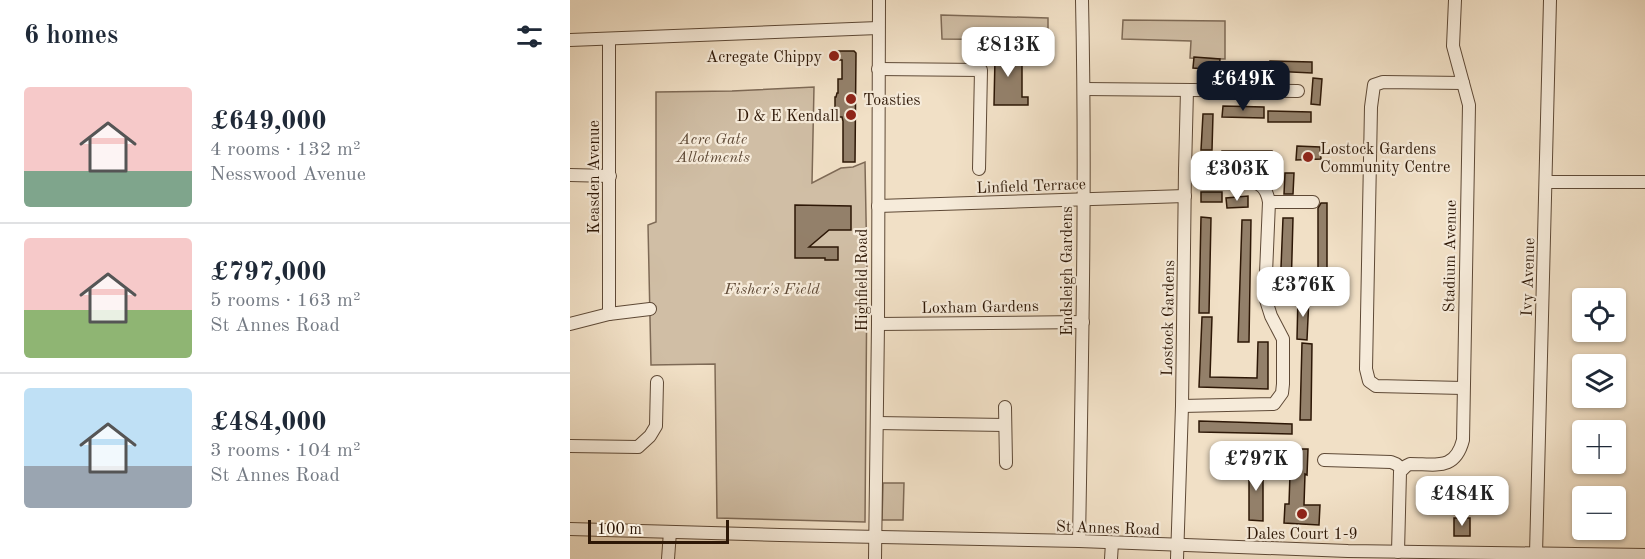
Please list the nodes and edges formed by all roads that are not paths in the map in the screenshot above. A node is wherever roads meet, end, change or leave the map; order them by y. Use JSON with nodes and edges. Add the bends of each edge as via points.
{"nodes":[{"id":1,"x":879,"y":0,"type":"edge"},
{"id":2,"x":1082,"y":0,"type":"edge"},
{"id":3,"x":1455,"y":0,"type":"edge"},
{"id":4,"x":1550,"y":0,"type":"edge"},
{"id":5,"x":878,"y":28,"type":"junction"},
{"id":6,"x":570,"y":40,"type":"edge"},
{"id":7,"x":609,"y":40,"type":"junction"},
{"id":8,"x":878,"y":69,"type":"junction"},
{"id":9,"x":1463,"y":83,"type":"junction"},
{"id":10,"x":1084,"y":89,"type":"junction"},
{"id":11,"x":1187,"y":90,"type":"junction"},
{"id":12,"x":1298,"y":91,"type":"dead end"},
{"id":13,"x":979,"y":169,"type":"dead end"},
{"id":14,"x":1185,"y":170,"type":"junction"},
{"id":15,"x":570,"y":175,"type":"edge"},
{"id":16,"x":610,"y":176,"type":"junction"},
{"id":17,"x":1546,"y":182,"type":"junction"},
{"id":18,"x":1645,"y":182,"type":"edge"},
{"id":19,"x":1185,"y":196,"type":"junction"},
{"id":20,"x":1083,"y":200,"type":"junction"},
{"id":21,"x":1269,"y":202,"type":"junction"},
{"id":22,"x":1313,"y":202,"type":"dead end"},
{"id":23,"x":878,"y":206,"type":"junction"},
{"id":24,"x":650,"y":309,"type":"dead end"},
{"id":25,"x":609,"y":314,"type":"junction"},
{"id":26,"x":1083,"y":322,"type":"junction"},
{"id":27,"x":570,"y":324,"type":"edge"},
{"id":28,"x":878,"y":324,"type":"junction"},
{"id":29,"x":657,"y":382,"type":"dead end"},
{"id":30,"x":1463,"y":388,"type":"junction"},
{"id":31,"x":1182,"y":406,"type":"junction"},
{"id":32,"x":1005,"y":407,"type":"dead end"},
{"id":33,"x":877,"y":423,"type":"junction"},
{"id":34,"x":1005,"y":425,"type":"junction"},
{"id":35,"x":570,"y":446,"type":"edge"},
{"id":36,"x":1324,"y":460,"type":"dead end"},
{"id":37,"x":1006,"y":463,"type":"dead end"},
{"id":38,"x":1402,"y":469,"type":"junction"},
{"id":39,"x":570,"y":529,"type":"edge"},
{"id":40,"x":669,"y":532,"type":"junction"},
{"id":41,"x":875,"y":537,"type":"junction"},
{"id":42,"x":1079,"y":541,"type":"junction"},
{"id":43,"x":1112,"y":543,"type":"junction"},
{"id":44,"x":1177,"y":546,"type":"junction"},
{"id":45,"x":1398,"y":552,"type":"junction"},
{"id":46,"x":1248,"y":554,"type":"edge"},
{"id":47,"x":1536,"y":554,"type":"junction"},
{"id":48,"x":1348,"y":555,"type":"edge"},
{"id":49,"x":1645,"y":555,"type":"edge"},
{"id":50,"x":1472,"y":556,"type":"edge"},
{"id":51,"x":1568,"y":557,"type":"edge"},
{"id":52,"x":668,"y":559,"type":"edge"},
{"id":53,"x":875,"y":559,"type":"edge"},
{"id":54,"x":1111,"y":559,"type":"edge"},
{"id":55,"x":1177,"y":559,"type":"edge"}],
"edges":[{"from":1,"to":5,"type":"street","name":"Highfield Road"},
{"from":2,"to":10,"type":"street","name":"Endsleigh Gardens"},
{"from":3,"to":9,"type":"street","name":"Stadium Avenue","via":[[1453,46]]},
{"from":4,"to":17,"type":"street","name":"Ivy Avenue"},
{"from":5,"to":7,"type":"street"},
{"from":5,"to":8,"type":"street","name":"Highfield Road"},
{"from":6,"to":7,"type":"street"},
{"from":7,"to":16,"type":"street","name":"Keasden Avenue"},
{"from":8,"to":13,"type":"street","via":[[981,70]]},
{"from":8,"to":23,"type":"street","name":"Highfield Road"},
{"from":9,"to":30,"type":"street","name":"Stadium Avenue","via":[[1468,105]]},
{"from":9,"to":30,"type":"street","via":[[1374,85],[1366,369],[1369,381],[1376,386]]},
{"from":10,"to":11,"type":"street"},
{"from":10,"to":20,"type":"street","name":"Endsleigh Gardens"},
{"from":11,"to":12,"type":"street"},
{"from":11,"to":14,"type":"street","name":"Lostock Gardens"},
{"from":14,"to":19,"type":"street","name":"Lostock Gardens"},
{"from":14,"to":21,"type":"street","via":[[1260,185]]},
{"from":15,"to":16,"type":"street"},
{"from":16,"to":25,"type":"street","name":"Keasden Avenue"},
{"from":17,"to":18,"type":"street"},
{"from":17,"to":47,"type":"street","name":"Ivy Avenue"},
{"from":19,"to":20,"type":"street","name":"Linfield Terrace"},
{"from":19,"to":31,"type":"street","name":"Lostock Gardens"},
{"from":20,"to":23,"type":"street","name":"Linfield Terrace"},
{"from":20,"to":26,"type":"street","name":"Endsleigh Gardens"},
{"from":21,"to":22,"type":"street"},
{"from":21,"to":31,"type":"street","via":[[1265,297],[1283,339],[1282,393],[1274,404]]},
{"from":23,"to":28,"type":"street","name":"Highfield Road"},
{"from":24,"to":25,"type":"street"},
{"from":25,"to":27,"type":"street"},
{"from":26,"to":28,"type":"street","name":"Loxham Gardens"},
{"from":26,"to":42,"type":"street","name":"Endsleigh Gardens"},
{"from":28,"to":33,"type":"street","name":"Highfield Road"},
{"from":29,"to":35,"type":"street","via":[[656,426],[638,447]]},
{"from":30,"to":38,"type":"street","name":"Stadium Avenue","via":[[1464,432],[1458,454],[1446,463],[1410,464]]},
{"from":31,"to":44,"type":"street","name":"Lostock Gardens"},
{"from":32,"to":34,"type":"street"},
{"from":33,"to":34,"type":"street"},
{"from":33,"to":41,"type":"street","name":"Highfield Road"},
{"from":34,"to":37,"type":"street"},
{"from":36,"to":38,"type":"street","name":"Stadium Avenue","via":[[1391,462]]},
{"from":38,"to":45,"type":"street"},
{"from":39,"to":40,"type":"street","name":"St Annes Road"},
{"from":40,"to":41,"type":"street","name":"St Annes Road"},
{"from":40,"to":52,"type":"street"},
{"from":41,"to":42,"type":"street","name":"St Annes Road"},
{"from":41,"to":53,"type":"street","name":"Highfield Road"},
{"from":42,"to":43,"type":"street","name":"St Annes Road"},
{"from":43,"to":44,"type":"street","name":"St Annes Road"},
{"from":43,"to":54,"type":"street"},
{"from":44,"to":46,"type":"street","name":"St Annes Road"},
{"from":44,"to":55,"type":"street","name":"Lostock Gardens"},
{"from":45,"to":48,"type":"street","name":"St Annes Road"},
{"from":45,"to":50,"type":"street","name":"St Annes Road"},
{"from":46,"to":48,"type":"street","name":"St Annes Road"},
{"from":47,"to":50,"type":"street","name":"St Annes Road"},
{"from":47,"to":51,"type":"street","name":"St Annes Road"},
{"from":49,"to":51,"type":"street","name":"St Annes Road"}]}
